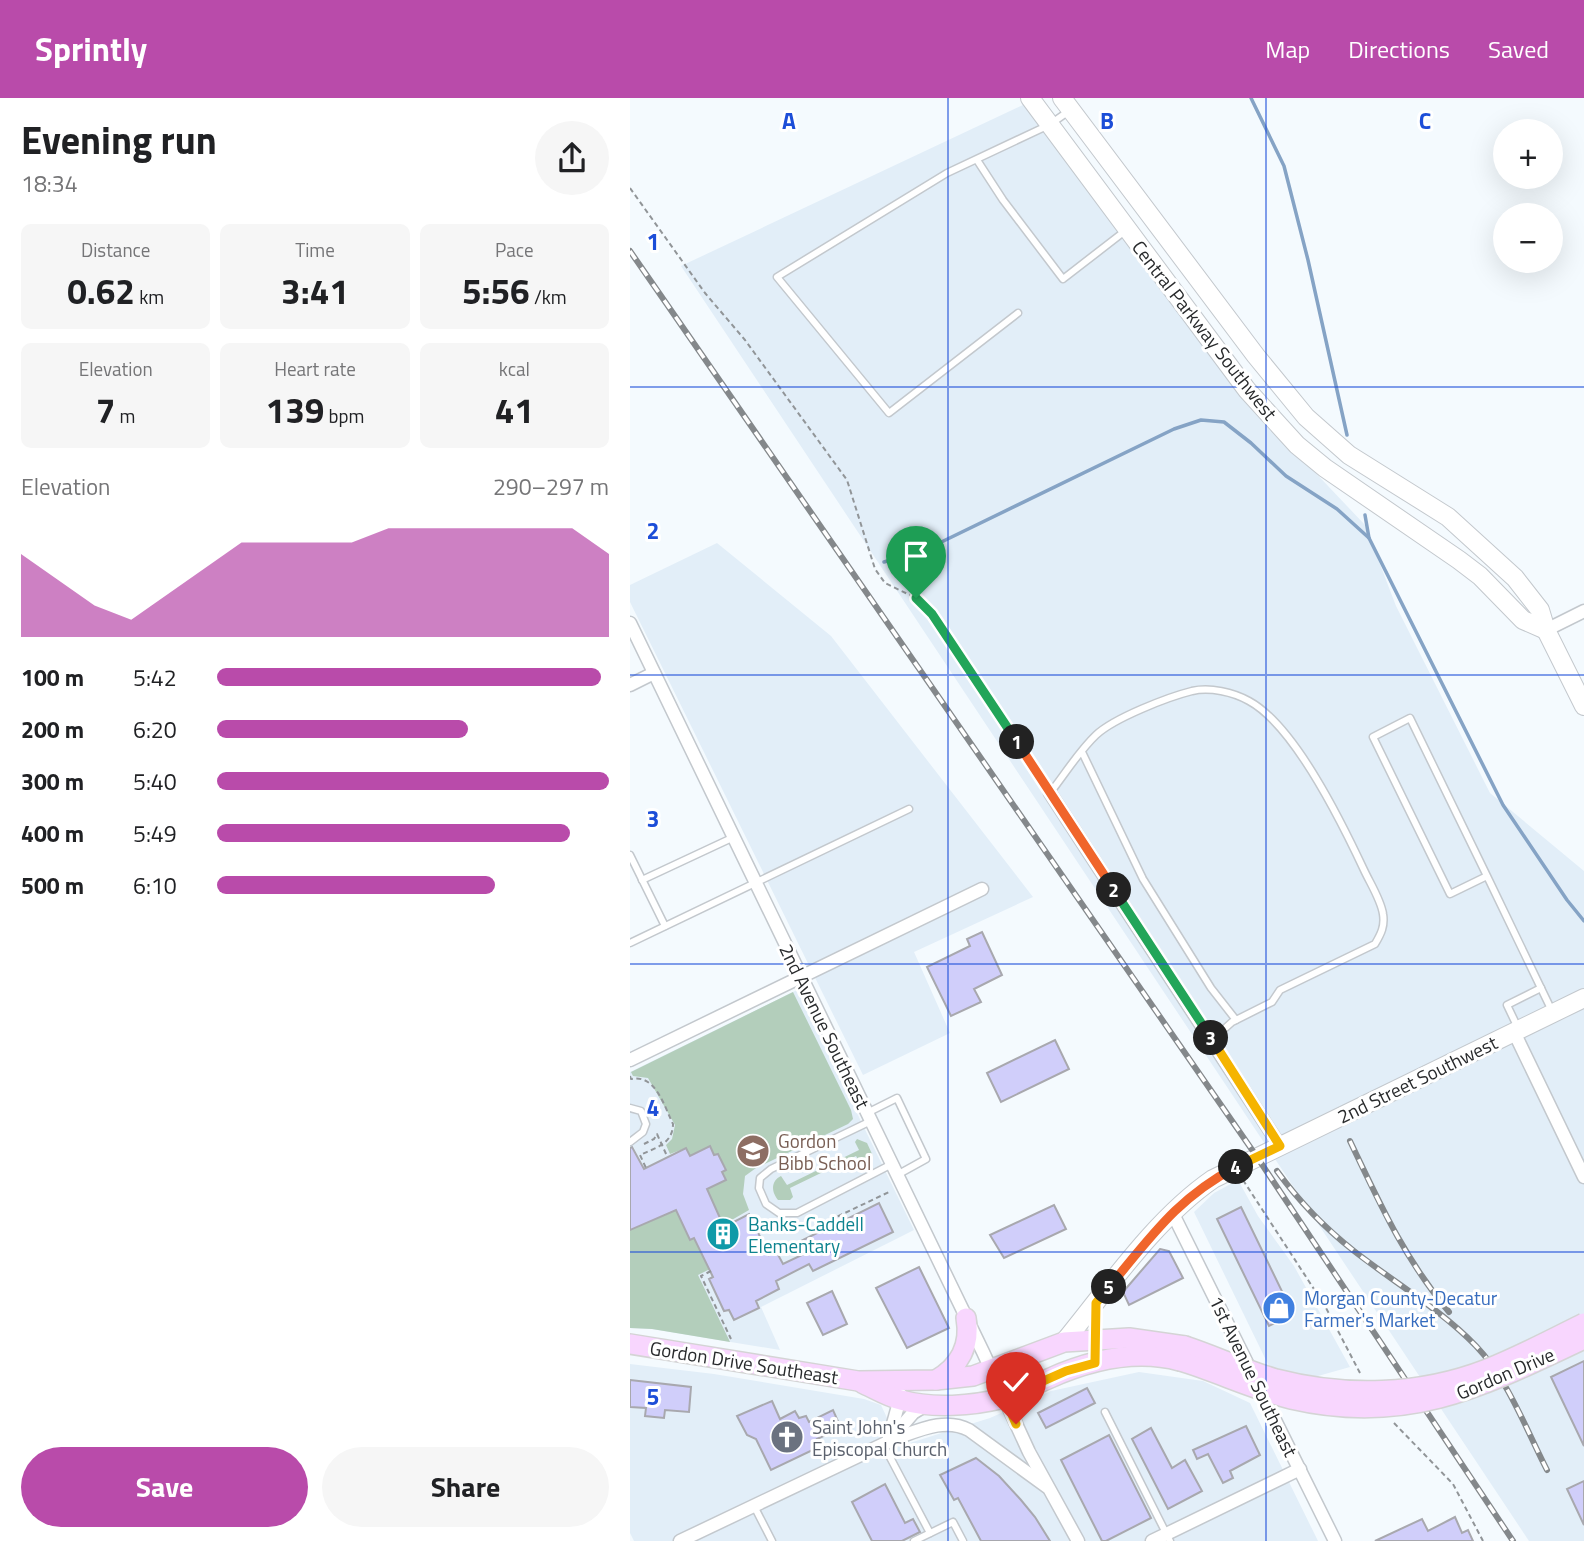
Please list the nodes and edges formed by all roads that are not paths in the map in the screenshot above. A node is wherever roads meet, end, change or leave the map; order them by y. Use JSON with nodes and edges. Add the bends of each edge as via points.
{"nodes":[{"id":1,"x":1030,"y":98,"type":"edge"},
{"id":2,"x":1067,"y":104,"type":"edge"},
{"id":3,"x":1049,"y":125,"type":"junction"},
{"id":4,"x":977,"y":160,"type":"junction"},
{"id":5,"x":1128,"y":229,"type":"junction"},
{"id":6,"x":1018,"y":313,"type":"dead end"},
{"id":7,"x":1584,"y":611,"type":"edge"},
{"id":8,"x":630,"y":623,"type":"edge"},
{"id":9,"x":1546,"y":630,"type":"junction"},
{"id":10,"x":654,"y":673,"type":"junction"},
{"id":11,"x":630,"y":685,"type":"edge"},
{"id":12,"x":1584,"y":706,"type":"edge"},
{"id":13,"x":1083,"y":752,"type":"junction"},
{"id":14,"x":1050,"y":793,"type":"joint"},
{"id":15,"x":909,"y":809,"type":"dead end"},
{"id":16,"x":734,"y":838,"type":"junction"},
{"id":17,"x":630,"y":855,"type":"edge"},
{"id":18,"x":1487,"y":876,"type":"junction"},
{"id":19,"x":642,"y":880,"type":"junction"},
{"id":20,"x":756,"y":883,"type":"junction"},
{"id":21,"x":982,"y":889,"type":"dead end"},
{"id":22,"x":665,"y":926,"type":"junction"},
{"id":23,"x":630,"y":943,"type":"edge"},
{"id":24,"x":802,"y":977,"type":"junction"},
{"id":25,"x":1541,"y":988,"type":"junction"},
{"id":26,"x":1584,"y":998,"type":"edge"},
{"id":27,"x":1553,"y":1013,"type":"junction"},
{"id":28,"x":1236,"y":1020,"type":"junction"},
{"id":29,"x":1517,"y":1031,"type":"junction"},
{"id":30,"x":1212,"y":1040,"type":"junction"},
{"id":31,"x":630,"y":1060,"type":"edge"},
{"id":32,"x":630,"y":1108,"type":"edge"},
{"id":33,"x":869,"y":1117,"type":"junction"},
{"id":34,"x":630,"y":1142,"type":"edge"},
{"id":35,"x":1280,"y":1146,"type":"junction"},
{"id":36,"x":895,"y":1170,"type":"junction"},
{"id":37,"x":1584,"y":1177,"type":"edge"},
{"id":38,"x":1172,"y":1212,"type":"junction"},
{"id":39,"x":1096,"y":1303,"type":"junction"},
{"id":40,"x":966,"y":1318,"type":"junction"},
{"id":41,"x":1584,"y":1323,"type":"edge"},
{"id":42,"x":1094,"y":1339,"type":"junction"},
{"id":43,"x":1584,"y":1339,"type":"edge"},
{"id":44,"x":1064,"y":1342,"type":"junction"},
{"id":45,"x":632,"y":1346,"type":"edge"},
{"id":46,"x":1182,"y":1353,"type":"junction"},
{"id":47,"x":1095,"y":1363,"type":"junction"},
{"id":48,"x":992,"y":1370,"type":"junction"},
{"id":49,"x":906,"y":1379,"type":"junction"},
{"id":50,"x":936,"y":1380,"type":"junction"},
{"id":51,"x":858,"y":1381,"type":"junction"},
{"id":52,"x":1005,"y":1398,"type":"junction"},
{"id":53,"x":899,"y":1400,"type":"junction"},
{"id":54,"x":926,"y":1405,"type":"junction"},
{"id":55,"x":1105,"y":1412,"type":"dead end"},
{"id":56,"x":886,"y":1443,"type":"junction"},
{"id":57,"x":1300,"y":1469,"type":"junction"},
{"id":58,"x":1049,"y":1489,"type":"junction"},
{"id":59,"x":754,"y":1506,"type":"junction"},
{"id":60,"x":930,"y":1533,"type":"junction"},
{"id":61,"x":1168,"y":1538,"type":"edge"},
{"id":62,"x":680,"y":1541,"type":"edge"},
{"id":63,"x":772,"y":1541,"type":"edge"},
{"id":64,"x":914,"y":1541,"type":"edge"},
{"id":65,"x":963,"y":1541,"type":"edge"},
{"id":66,"x":1078,"y":1541,"type":"edge"},
{"id":67,"x":1152,"y":1541,"type":"edge"},
{"id":68,"x":1335,"y":1541,"type":"edge"}],
"edges":[{"from":1,"to":3,"type":"street","name":"Central Parkway Southwest"},
{"from":2,"to":3,"type":"lane"},
{"from":2,"to":9,"type":"street","name":"Central Parkway Southwest","via":[[1306,417],[1349,455],[1448,517],[1482,546],[1540,610]]},
{"from":3,"to":4,"type":"lane"},
{"from":3,"to":5,"type":"street","name":"Central Parkway Southwest"},
{"from":4,"to":5,"type":"lane","via":[[1063,279]]},
{"from":4,"to":6,"type":"lane","via":[[947,173],[777,277],[889,413]]},
{"from":5,"to":9,"type":"street","name":"Central Parkway Southwest","via":[[1247,390],[1297,444],[1480,576],[1523,620]]},
{"from":7,"to":9,"type":"street"},
{"from":8,"to":10,"type":"street","name":"2nd Avenue Southeast"},
{"from":9,"to":12,"type":"street","name":"Central Parkway Southwest"},
{"from":10,"to":11,"type":"street"},
{"from":10,"to":16,"type":"street","name":"2nd Avenue Southeast"},
{"from":13,"to":14,"type":"lane"},
{"from":13,"to":28,"type":"lane","via":[[1143,879]]},
{"from":13,"to":28,"type":"lane","via":[[1096,735],[1121,718],[1193,691],[1232,694],[1250,702],[1298,751],[1341,822],[1383,913],[1382,931],[1375,944],[1357,955],[1280,990],[1272,1002]]},
{"from":14,"to":30,"type":"street"},
{"from":15,"to":20,"type":"lane"},
{"from":16,"to":19,"type":"lane"},
{"from":16,"to":20,"type":"street","name":"2nd Avenue Southeast"},
{"from":17,"to":19,"type":"lane"},
{"from":18,"to":18,"type":"lane","via":[[1450,894],[1373,737],[1410,718]]},
{"from":18,"to":25,"type":"lane"},
{"from":19,"to":22,"type":"lane"},
{"from":20,"to":22,"type":"lane"},
{"from":20,"to":24,"type":"street","name":"2nd Avenue Southeast"},
{"from":21,"to":24,"type":"street"},
{"from":22,"to":23,"type":"lane"},
{"from":24,"to":31,"type":"street"},
{"from":24,"to":33,"type":"street","name":"2nd Avenue Southeast"},
{"from":25,"to":27,"type":"lane"},
{"from":25,"to":29,"type":"lane","via":[[1507,1005]]},
{"from":26,"to":27,"type":"street","name":"2nd Street Southwest"},
{"from":27,"to":29,"type":"street","name":"2nd Street Southwest"},
{"from":28,"to":30,"type":"lane"},
{"from":29,"to":35,"type":"street","name":"2nd Street Southwest"},
{"from":29,"to":37,"type":"street"},
{"from":30,"to":35,"type":"street"},
{"from":32,"to":34,"type":"lane","via":[[641,1111],[646,1124]]},
{"from":33,"to":36,"type":"street","name":"2nd Avenue Southeast"},
{"from":33,"to":36,"type":"lane","via":[[897,1098],[926,1159]]},
{"from":33,"to":36,"type":"lane","via":[[760,1178],[766,1204],[779,1213],[797,1213]]},
{"from":35,"to":38,"type":"street","name":"2nd Street Southwest","via":[[1199,1189]]},
{"from":36,"to":40,"type":"street","name":"2nd Avenue Southeast"},
{"from":38,"to":39,"type":"street","name":"2nd Street Southwest"},
{"from":38,"to":57,"type":"street","name":"1st Avenue Southeast"},
{"from":39,"to":42,"type":"street"},
{"from":39,"to":44,"type":"street","name":"2nd Street Southwest"},
{"from":40,"to":48,"type":"street","name":"2nd Avenue Southeast"},
{"from":40,"to":50,"type":"main road","via":[[963,1354]]},
{"from":41,"to":46,"type":"main road","name":"Gordon Drive","bridge":true,"via":[[1485,1370],[1392,1390],[1298,1384]]},
{"from":42,"to":44,"type":"main road","name":"Gordon Drive Southeast"},
{"from":42,"to":46,"type":"main road","name":"Gordon Drive Southeast","via":[[1139,1338]]},
{"from":42,"to":47,"type":"street"},
{"from":43,"to":46,"type":"main road","name":"Gordon Drive","bridge":true,"via":[[1467,1391],[1423,1403],[1378,1408],[1288,1398]]},
{"from":44,"to":48,"type":"main road","name":"Gordon Drive Southeast"},
{"from":45,"to":51,"type":"main road","name":"Gordon Drive Southeast"},
{"from":46,"to":47,"type":"main road","name":"Gordon Drive Southeast"},
{"from":47,"to":52,"type":"main road","name":"Gordon Drive Southeast"},
{"from":48,"to":50,"type":"main road","name":"Gordon Drive Southeast"},
{"from":48,"to":52,"type":"street","name":"2nd Avenue Southeast"},
{"from":49,"to":50,"type":"main road","name":"Gordon Drive Southeast"},
{"from":49,"to":51,"type":"main road","name":"Gordon Drive Southeast"},
{"from":49,"to":53,"type":"street"},
{"from":51,"to":53,"type":"main road","name":"Gordon Drive Southeast"},
{"from":52,"to":54,"type":"main road","name":"Gordon Drive Southeast"},
{"from":52,"to":58,"type":"street","name":"2nd Avenue Southeast"},
{"from":53,"to":54,"type":"main road","name":"Gordon Drive Southeast"},
{"from":53,"to":56,"type":"street"},
{"from":54,"to":56,"type":"street"},
{"from":55,"to":61,"type":"lane"},
{"from":56,"to":58,"type":"street","via":[[936,1425],[957,1425]]},
{"from":56,"to":59,"type":"street"},
{"from":56,"to":60,"type":"lane"},
{"from":57,"to":61,"type":"street"},
{"from":57,"to":68,"type":"street","name":"1st Avenue Southeast"},
{"from":58,"to":66,"type":"street","name":"2nd Avenue Southeast"},
{"from":59,"to":62,"type":"street"},
{"from":59,"to":63,"type":"lane"},
{"from":60,"to":64,"type":"lane"},
{"from":60,"to":65,"type":"lane","via":[[953,1522]]},
{"from":61,"to":67,"type":"street"}]}
